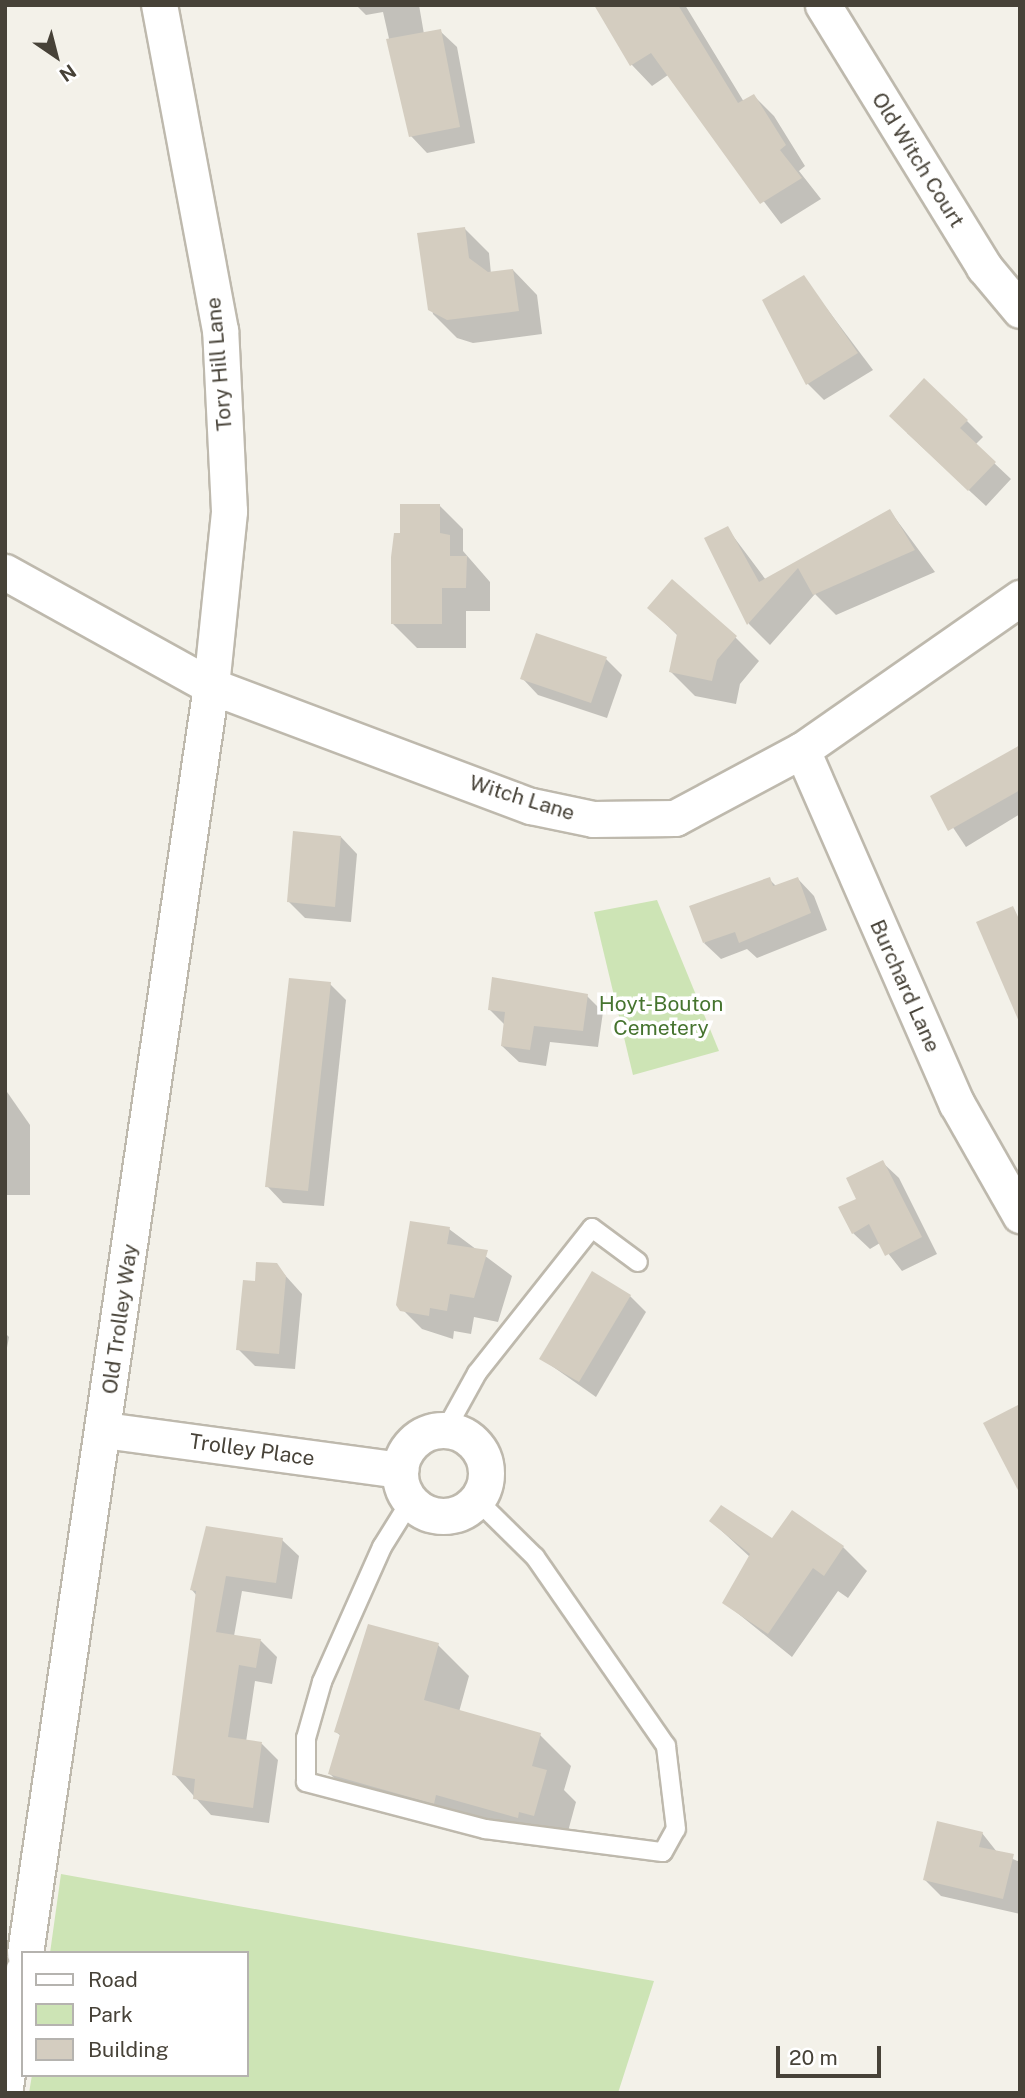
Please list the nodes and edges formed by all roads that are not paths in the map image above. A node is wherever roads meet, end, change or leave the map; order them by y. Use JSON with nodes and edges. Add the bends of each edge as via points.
{"nodes":[{"id":1,"x":159,"y":5,"type":"edge"},
{"id":2,"x":823,"y":5,"type":"edge"},
{"id":3,"x":1020,"y":310,"type":"edge"},
{"id":4,"x":5,"y":572,"type":"edge"},
{"id":5,"x":1020,"y":598,"type":"edge"},
{"id":6,"x":211,"y":686,"type":"junction"},
{"id":7,"x":802,"y":750,"type":"junction"},
{"id":8,"x":1020,"y":1215,"type":"edge"},
{"id":9,"x":638,"y":1262,"type":"dead end"},
{"id":10,"x":104,"y":1430,"type":"junction"},
{"id":11,"x":445,"y":1430,"type":"junction"},
{"id":12,"x":405,"y":1486,"type":"junction"},
{"id":13,"x":477,"y":1500,"type":"junction"},
{"id":14,"x":25,"y":1951,"type":"edge"},
{"id":15,"x":21,"y":1983,"type":"edge"},
{"id":16,"x":5,"y":2087,"type":"edge"}],
"edges":[{"from":1,"to":6,"type":"street","name":"Tory Hill Lane","via":[[220,330],[229,511]]},
{"from":2,"to":3,"type":"street","name":"Old Witch Court","via":[[984,267]]},
{"from":4,"to":6,"type":"street","name":"Witch Lane"},
{"from":5,"to":7,"type":"street","name":"Witch Lane"},
{"from":6,"to":7,"type":"street","name":"Witch Lane","via":[[531,806],[593,819],[676,818]]},
{"from":6,"to":10,"type":"street","name":"Old Trolley Way"},
{"from":7,"to":8,"type":"street","name":"Burchard Lane","via":[[957,1104]]},
{"from":9,"to":11,"type":"lane","via":[[592,1228],[477,1373]]},
{"from":10,"to":12,"type":"street","name":"Trolley Place"},
{"from":10,"to":14,"type":"street","name":"Old Trolley Way"},
{"from":11,"to":12,"type":"street","via":[[410,1446]]},
{"from":11,"to":13,"type":"street","via":[[474,1443],[484,1461]]},
{"from":12,"to":13,"type":"street","name":"Trolley Place","via":[[436,1516],[451,1516]]},
{"from":12,"to":13,"type":"lane","via":[[322,1682],[306,1738],[306,1782],[485,1829],[663,1852],[676,1829],[666,1746],[535,1557]]},
{"from":15,"to":16,"type":"street"}]}
